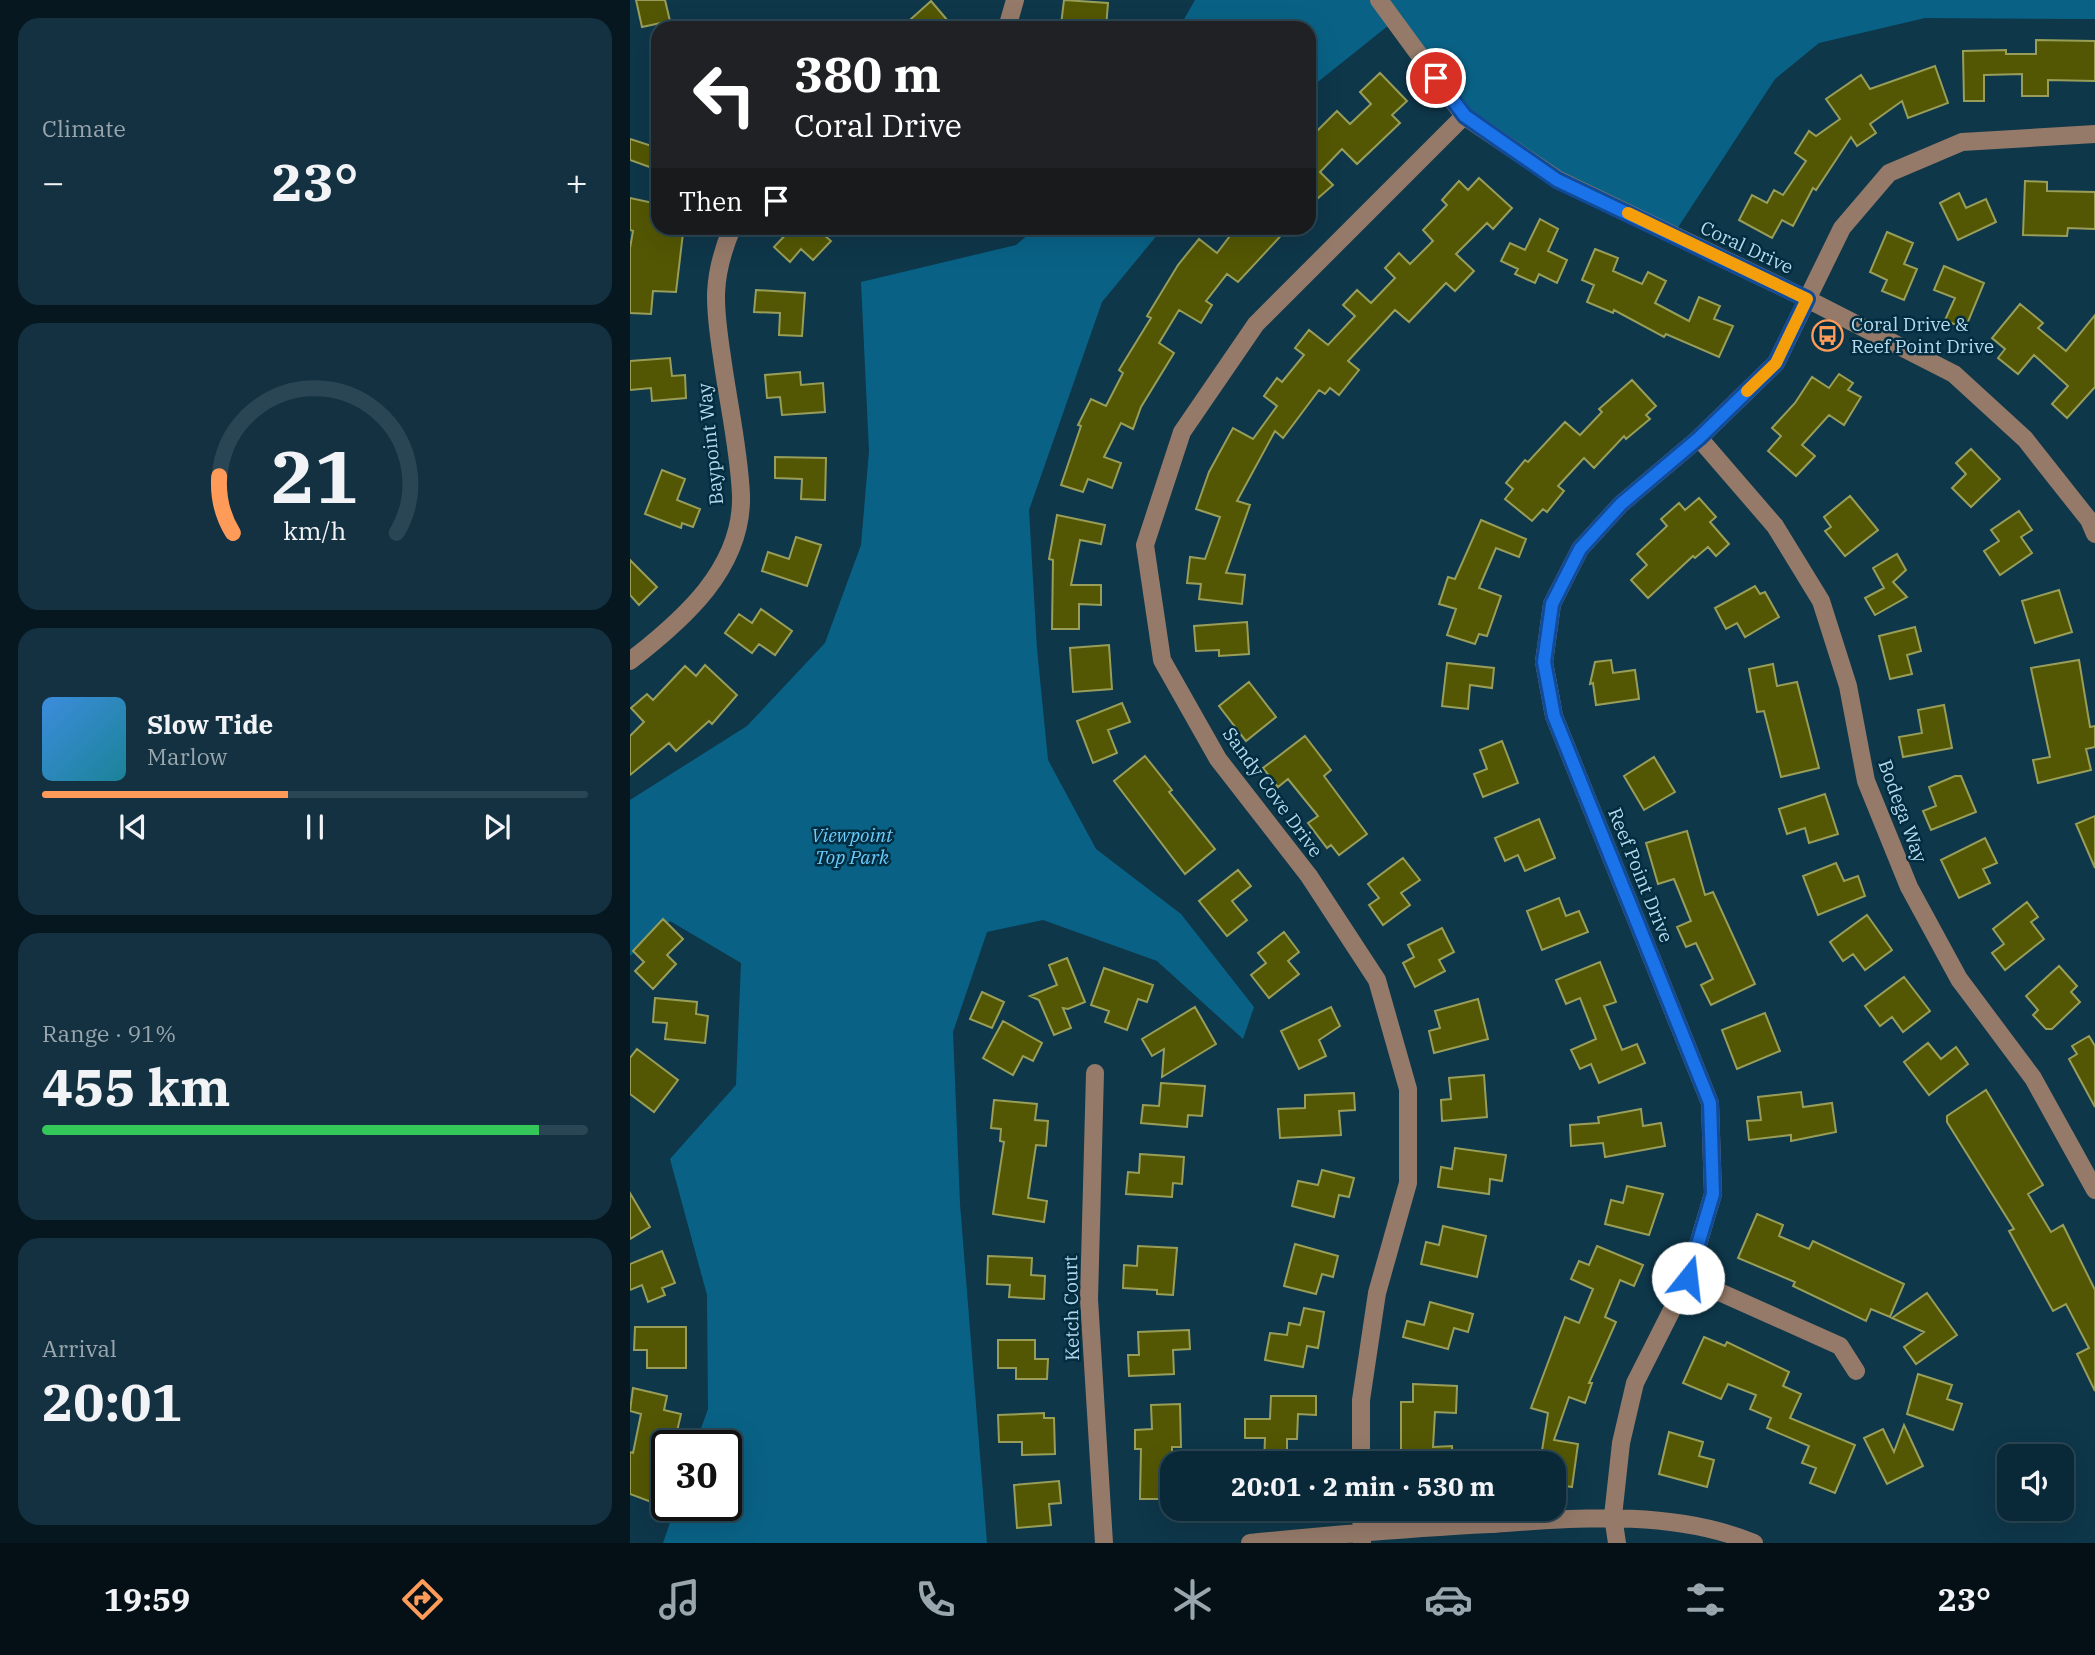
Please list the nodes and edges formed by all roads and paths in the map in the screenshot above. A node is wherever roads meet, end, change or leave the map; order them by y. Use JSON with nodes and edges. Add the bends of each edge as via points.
{"nodes":[{"id":1,"x":1015,"y":0,"type":"edge"},
{"id":2,"x":1378,"y":0,"type":"edge"},
{"id":3,"x":1009,"y":21,"type":"edge"},
{"id":4,"x":1465,"y":116,"type":"junction"},
{"id":5,"x":2095,"y":134,"type":"edge"},
{"id":6,"x":730,"y":235,"type":"edge"},
{"id":7,"x":1807,"y":299,"type":"junction"},
{"id":8,"x":1699,"y":438,"type":"junction"},
{"id":9,"x":2095,"y":534,"type":"edge"},
{"id":10,"x":630,"y":661,"type":"edge"},
{"id":11,"x":1095,"y":1073,"type":"dead end"},
{"id":12,"x":2095,"y":1190,"type":"edge"},
{"id":13,"x":1688,"y":1278,"type":"junction"},
{"id":14,"x":1856,"y":1371,"type":"dead end"},
{"id":15,"x":1361,"y":1451,"type":"edge"},
{"id":16,"x":1614,"y":1516,"type":"junction"},
{"id":17,"x":1362,"y":1537,"type":"edge"},
{"id":18,"x":1104,"y":1543,"type":"edge"},
{"id":19,"x":1250,"y":1543,"type":"edge"},
{"id":20,"x":1617,"y":1543,"type":"edge"},
{"id":21,"x":1754,"y":1543,"type":"edge"}],
"edges":[{"from":1,"to":3,"type":"street"},
{"from":2,"to":4,"type":"street","name":"Coral Drive"},
{"from":4,"to":7,"type":"street","name":"Coral Drive","via":[[1557,180]]},
{"from":4,"to":15,"type":"street","name":"Sandy Cove Drive","via":[[1256,324],[1182,432],[1145,545],[1162,660],[1218,759],[1309,876],[1377,980],[1408,1089],[1408,1183],[1377,1293],[1361,1400]]},
{"from":5,"to":7,"type":"street","name":"Reef Point Drive","via":[[1962,142],[1889,173],[1842,228]]},
{"from":6,"to":10,"type":"street","name":"Baypoint Way","via":[[715,276],[715,312],[741,496],[736,528],[721,568],[701,598],[675,626]]},
{"from":7,"to":8,"type":"street","name":"Reef Point Drive","via":[[1776,363]]},
{"from":7,"to":9,"type":"street","name":"Coral Drive","via":[[1954,374],[2025,439]]},
{"from":8,"to":12,"type":"street","name":"Bodega Way","via":[[1774,526],[1821,601],[1848,686],[1866,782],[1909,887],[1959,979],[2034,1078]]},
{"from":8,"to":13,"type":"street","name":"Reef Point Drive","via":[[1621,504],[1580,549],[1552,604],[1544,662],[1554,716],[1710,1103],[1713,1194]]},
{"from":11,"to":18,"type":"street","name":"Ketch Court","via":[[1089,1299]]},
{"from":13,"to":14,"type":"street","via":[[1840,1346]]},
{"from":13,"to":16,"type":"street","name":"Reef Point Drive","via":[[1635,1383],[1621,1443]]},
{"from":16,"to":17,"type":"street"},
{"from":16,"to":20,"type":"street","name":"Reef Point Drive"},
{"from":16,"to":21,"type":"street","via":[[1722,1530]]},
{"from":17,"to":19,"type":"street"}]}
